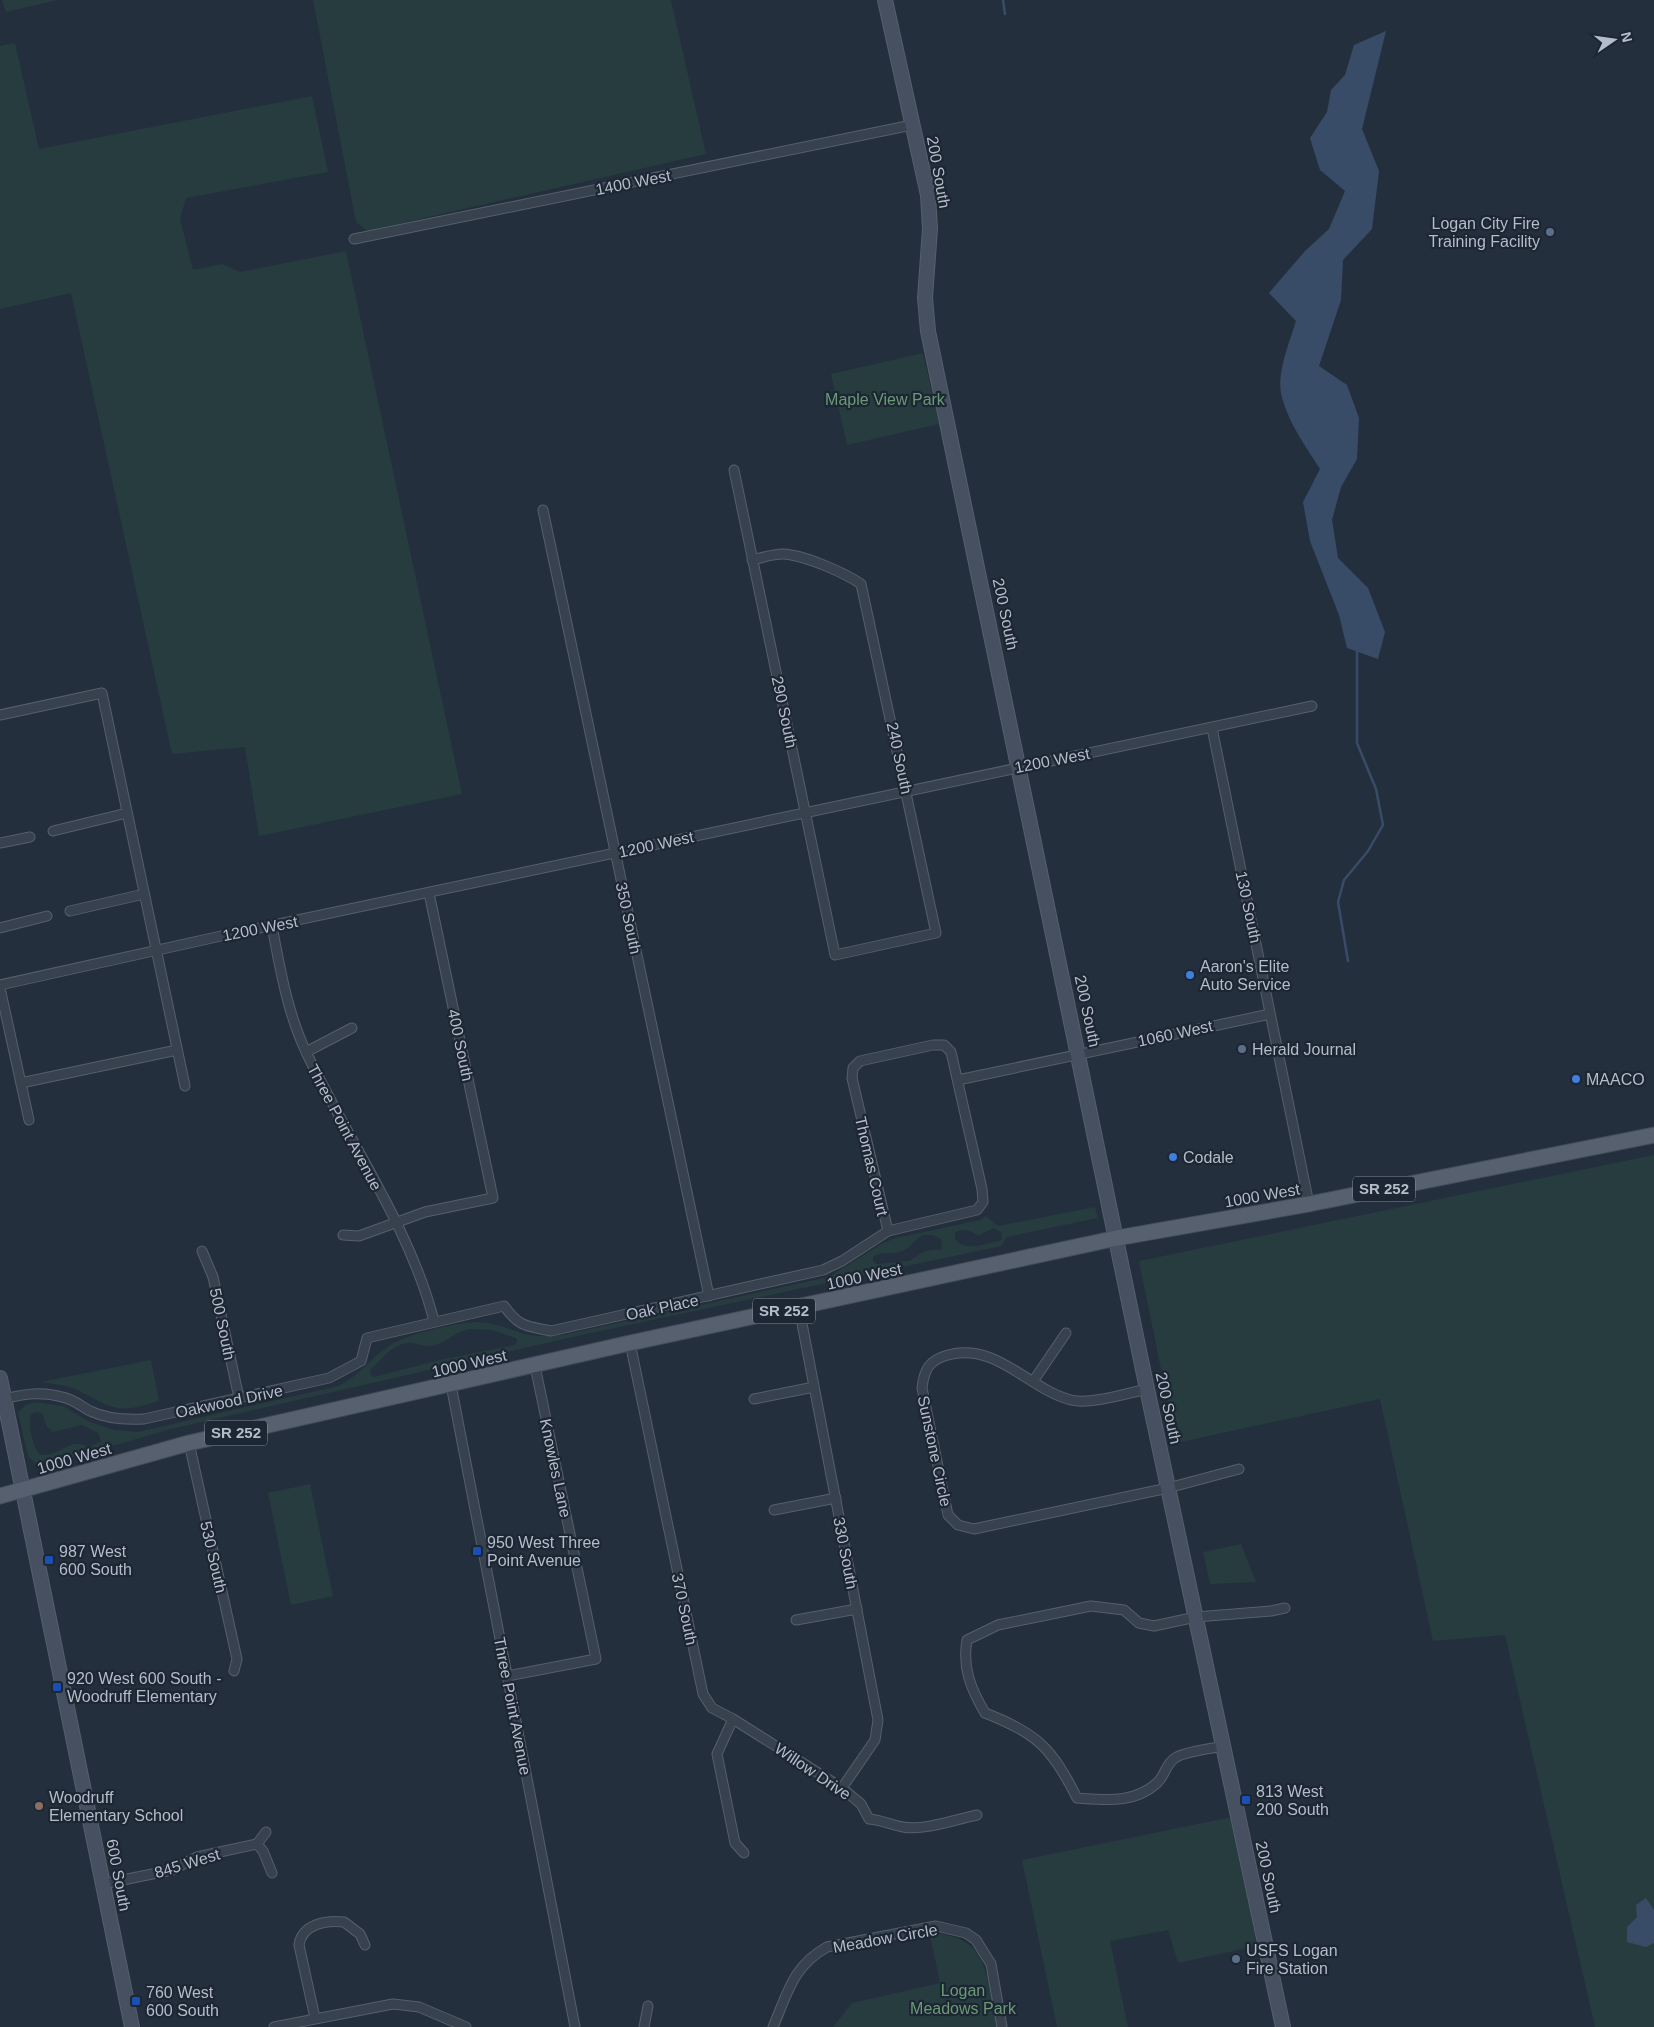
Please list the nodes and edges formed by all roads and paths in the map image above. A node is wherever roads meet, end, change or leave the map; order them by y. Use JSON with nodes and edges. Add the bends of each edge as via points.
{"nodes":[{"id":1,"x":885,"y":0,"type":"edge"},
{"id":2,"x":912,"y":125,"type":"junction"},
{"id":3,"x":354,"y":239,"type":"dead end"},
{"id":4,"x":734,"y":470,"type":"dead end"},
{"id":5,"x":543,"y":510,"type":"dead end"},
{"id":6,"x":752,"y":560,"type":"junction"},
{"id":7,"x":1312,"y":706,"type":"dead end"},
{"id":8,"x":0,"y":715,"type":"edge"},
{"id":9,"x":1212,"y":728,"type":"junction"},
{"id":10,"x":1020,"y":767,"type":"junction"},
{"id":11,"x":907,"y":791,"type":"junction"},
{"id":12,"x":806,"y":812,"type":"junction"},
{"id":13,"x":127,"y":814,"type":"junction"},
{"id":14,"x":54,"y":831,"type":"dead end"},
{"id":15,"x":30,"y":837,"type":"dead end"},
{"id":16,"x":0,"y":843,"type":"edge"},
{"id":17,"x":616,"y":852,"type":"junction"},
{"id":18,"x":429,"y":893,"type":"junction"},
{"id":19,"x":144,"y":894,"type":"junction"},
{"id":20,"x":70,"y":911,"type":"dead end"},
{"id":21,"x":47,"y":916,"type":"dead end"},
{"id":22,"x":272,"y":926,"type":"junction"},
{"id":23,"x":0,"y":928,"type":"edge"},
{"id":24,"x":156,"y":950,"type":"junction"},
{"id":25,"x":835,"y":955,"type":"joint"},
{"id":26,"x":0,"y":986,"type":"edge"},
{"id":27,"x":1270,"y":1014,"type":"junction"},
{"id":28,"x":352,"y":1028,"type":"dead end"},
{"id":29,"x":177,"y":1050,"type":"junction"},
{"id":30,"x":306,"y":1052,"type":"junction"},
{"id":31,"x":1079,"y":1053,"type":"junction"},
{"id":32,"x":958,"y":1080,"type":"junction"},
{"id":33,"x":21,"y":1083,"type":"junction"},
{"id":34,"x":185,"y":1086,"type":"dead end"},
{"id":35,"x":29,"y":1120,"type":"dead end"},
{"id":36,"x":1654,"y":1135,"type":"edge"},
{"id":37,"x":1309,"y":1204,"type":"junction"},
{"id":38,"x":396,"y":1224,"type":"junction"},
{"id":39,"x":888,"y":1231,"type":"junction"},
{"id":40,"x":343,"y":1235,"type":"dead end"},
{"id":41,"x":1117,"y":1238,"type":"junction"},
{"id":42,"x":202,"y":1251,"type":"dead end"},
{"id":43,"x":709,"y":1296,"type":"junction"},
{"id":44,"x":799,"y":1308,"type":"junction"},
{"id":45,"x":434,"y":1321,"type":"junction"},
{"id":46,"x":1066,"y":1333,"type":"dead end"},
{"id":47,"x":630,"y":1343,"type":"junction"},
{"id":48,"x":535,"y":1366,"type":"junction"},
{"id":49,"x":0,"y":1378,"type":"edge"},
{"id":50,"x":1034,"y":1380,"type":"junction"},
{"id":51,"x":451,"y":1385,"type":"junction"},
{"id":52,"x":814,"y":1387,"type":"junction"},
{"id":53,"x":1147,"y":1389,"type":"junction"},
{"id":54,"x":239,"y":1398,"type":"junction"},
{"id":55,"x":4,"y":1399,"type":"junction"},
{"id":56,"x":754,"y":1399,"type":"dead end"},
{"id":57,"x":189,"y":1443,"type":"junction"},
{"id":58,"x":1239,"y":1469,"type":"dead end"},
{"id":59,"x":1168,"y":1488,"type":"junction"},
{"id":60,"x":24,"y":1490,"type":"junction"},
{"id":61,"x":0,"y":1496,"type":"edge"},
{"id":62,"x":836,"y":1498,"type":"junction"},
{"id":63,"x":774,"y":1510,"type":"dead end"},
{"id":64,"x":1285,"y":1608,"type":"dead end"},
{"id":65,"x":857,"y":1609,"type":"junction"},
{"id":66,"x":1196,"y":1617,"type":"junction"},
{"id":67,"x":796,"y":1620,"type":"dead end"},
{"id":68,"x":234,"y":1671,"type":"dead end"},
{"id":69,"x":507,"y":1676,"type":"junction"},
{"id":70,"x":733,"y":1719,"type":"junction"},
{"id":71,"x":1223,"y":1746,"type":"junction"},
{"id":72,"x":842,"y":1788,"type":"junction"},
{"id":73,"x":977,"y":1814,"type":"dead end"},
{"id":74,"x":266,"y":1832,"type":"dead end"},
{"id":75,"x":257,"y":1844,"type":"junction"},
{"id":76,"x":744,"y":1853,"type":"dead end"},
{"id":77,"x":272,"y":1873,"type":"dead end"},
{"id":78,"x":103,"y":1884,"type":"junction"},
{"id":79,"x":366,"y":1945,"type":"dead end"},
{"id":80,"x":648,"y":2006,"type":"dead end"},
{"id":81,"x":315,"y":2018,"type":"junction"},
{"id":82,"x":132,"y":2027,"type":"edge"},
{"id":83,"x":274,"y":2027,"type":"edge"},
{"id":84,"x":466,"y":2027,"type":"edge"},
{"id":85,"x":575,"y":2027,"type":"edge"},
{"id":86,"x":644,"y":2027,"type":"edge"},
{"id":87,"x":773,"y":2027,"type":"edge"},
{"id":88,"x":1002,"y":2027,"type":"edge"},
{"id":89,"x":1283,"y":2027,"type":"edge"}],
"edges":[{"from":1,"to":2,"type":"street","name":"200 South"},
{"from":2,"to":3,"type":"street","name":"1400 West"},
{"from":2,"to":10,"type":"street","name":"200 South","via":[[928,195],[930,229],[925,298],[928,331]]},
{"from":4,"to":6,"type":"street","name":"290 South"},
{"from":5,"to":17,"type":"street","name":"350 South"},
{"from":6,"to":11,"type":"street","name":"240 South","via":[[791,554],[850,576],[861,584]]},
{"from":6,"to":12,"type":"street","name":"290 South"},
{"from":7,"to":9,"type":"street","name":"1200 West"},
{"from":8,"to":13,"type":"street","via":[[102,693]]},
{"from":9,"to":10,"type":"street","name":"1200 West"},
{"from":9,"to":27,"type":"street","name":"130 South"},
{"from":10,"to":11,"type":"street","name":"1200 West"},
{"from":10,"to":31,"type":"street","name":"200 South"},
{"from":11,"to":12,"type":"street","name":"1200 West"},
{"from":11,"to":25,"type":"street","name":"240 South","via":[[936,933]]},
{"from":12,"to":17,"type":"street","name":"1200 West"},
{"from":12,"to":25,"type":"street","name":"290 South"},
{"from":13,"to":14,"type":"street"},
{"from":13,"to":19,"type":"street"},
{"from":15,"to":16,"type":"street"},
{"from":17,"to":18,"type":"street","name":"1200 West"},
{"from":17,"to":43,"type":"street","name":"350 South"},
{"from":18,"to":22,"type":"street","name":"1200 West"},
{"from":18,"to":38,"type":"street","name":"400 South","via":[[493,1198],[424,1212]]},
{"from":19,"to":20,"type":"street"},
{"from":19,"to":24,"type":"street"},
{"from":21,"to":23,"type":"street"},
{"from":22,"to":24,"type":"street","name":"1200 West"},
{"from":22,"to":30,"type":"street","name":"Three Point Avenue","via":[[287,997]]},
{"from":24,"to":26,"type":"street","name":"1200 West"},
{"from":24,"to":29,"type":"street"},
{"from":26,"to":33,"type":"street"},
{"from":27,"to":31,"type":"street","name":"1060 West"},
{"from":27,"to":37,"type":"street","name":"130 South"},
{"from":28,"to":30,"type":"street"},
{"from":29,"to":33,"type":"street"},
{"from":29,"to":34,"type":"street"},
{"from":30,"to":38,"type":"street","name":"Three Point Avenue"},
{"from":31,"to":32,"type":"street"},
{"from":31,"to":41,"type":"street","name":"200 South"},
{"from":32,"to":39,"type":"street","name":"Thomas Court","via":[[983,1202],[977,1210]]},
{"from":32,"to":39,"type":"street","name":"Thomas Court","via":[[951,1052],[944,1045],[860,1061],[853,1068],[852,1078]]},
{"from":33,"to":35,"type":"street"},
{"from":36,"to":37,"type":"main road","name":"1000 West","number":"SR 252"},
{"from":37,"to":41,"type":"main road","name":"1000 West","number":"SR 252"},
{"from":38,"to":40,"type":"street","via":[[359,1236]]},
{"from":38,"to":45,"type":"street","name":"Three Point Avenue","via":[[416,1265]]},
{"from":39,"to":43,"type":"street","name":"Oak Place","via":[[823,1270]]},
{"from":41,"to":44,"type":"main road","name":"1000 West","number":"SR 252"},
{"from":41,"to":53,"type":"street","name":"200 South"},
{"from":42,"to":54,"type":"street","name":"500 South","via":[[213,1277]]},
{"from":43,"to":45,"type":"street","name":"Oak Place","via":[[551,1331],[514,1320],[504,1306]]},
{"from":44,"to":47,"type":"main road","name":"1000 West","number":"SR 252"},
{"from":44,"to":52,"type":"street","name":"330 South"},
{"from":45,"to":54,"type":"street","name":"Oakwood Drive","via":[[366,1338],[362,1361],[329,1378]]},
{"from":46,"to":50,"type":"street"},
{"from":47,"to":48,"type":"main road","name":"1000 West","number":"SR 252"},
{"from":47,"to":70,"type":"street","name":"370 South","via":[[702,1694],[712,1708]]},
{"from":48,"to":51,"type":"main road","name":"1000 West","number":"SR 252"},
{"from":48,"to":69,"type":"street","name":"Knowles Lane","via":[[596,1659]]},
{"from":49,"to":55,"type":"street","name":"600 South"},
{"from":50,"to":53,"type":"street","name":"Sunstone Circle","via":[[1054,1394],[1073,1401]]},
{"from":50,"to":59,"type":"street","name":"Sunstone Circle","via":[[1010,1365],[969,1353],[935,1359],[924,1371],[922,1388],[948,1514],[958,1525],[974,1529]]},
{"from":51,"to":57,"type":"main road","name":"1000 West","number":"SR 252"},
{"from":51,"to":69,"type":"street","name":"Three Point Avenue"},
{"from":52,"to":56,"type":"street"},
{"from":52,"to":62,"type":"street","name":"330 South"},
{"from":53,"to":59,"type":"street","name":"200 South"},
{"from":54,"to":55,"type":"street","name":"Oakwood Drive","via":[[126,1420],[91,1411],[70,1399],[46,1394],[29,1393]]},
{"from":55,"to":60,"type":"street","name":"600 South"},
{"from":57,"to":60,"type":"main road","name":"1000 West","number":"SR 252"},
{"from":57,"to":68,"type":"street","name":"530 South","via":[[237,1659]]},
{"from":58,"to":59,"type":"street","name":"Sunstone Circle"},
{"from":59,"to":66,"type":"street","name":"200 South"},
{"from":60,"to":61,"type":"main road","name":"1000 West","number":"SR 252"},
{"from":60,"to":78,"type":"street","name":"600 South"},
{"from":62,"to":63,"type":"street"},
{"from":62,"to":65,"type":"street","name":"330 South"},
{"from":64,"to":66,"type":"street"},
{"from":65,"to":67,"type":"street"},
{"from":65,"to":72,"type":"street","name":"330 South","via":[[878,1730],[875,1740]]},
{"from":66,"to":71,"type":"street","name":"200 South"},
{"from":66,"to":71,"type":"street","via":[[1154,1626],[1139,1623],[1124,1610],[1091,1606],[998,1625],[967,1640],[966,1671],[984,1713],[1036,1738],[1054,1757],[1077,1798],[1112,1802],[1134,1796],[1158,1782],[1166,1765],[1176,1756]]},
{"from":69,"to":85,"type":"street","name":"Three Point Avenue"},
{"from":70,"to":72,"type":"street","name":"Willow Drive"},
{"from":70,"to":76,"type":"street","via":[[717,1754],[734,1843]]},
{"from":71,"to":89,"type":"street","name":"200 South"},
{"from":72,"to":73,"type":"street","name":"Willow Drive","via":[[862,1804],[869,1818],[903,1827]]},
{"from":74,"to":75,"type":"street"},
{"from":75,"to":77,"type":"street"},
{"from":75,"to":78,"type":"street","name":"845 West","via":[[196,1857],[172,1870]]},
{"from":78,"to":82,"type":"street","name":"600 South"},
{"from":79,"to":81,"type":"street","via":[[353,1926],[337,1921],[312,1927],[300,1936],[299,1945]]},
{"from":80,"to":86,"type":"street"},
{"from":81,"to":83,"type":"street"},
{"from":81,"to":84,"type":"street","via":[[392,2004],[419,2007]]},
{"from":87,"to":88,"type":"street","name":"Meadow Circle","via":[[800,1967],[811,1956],[827,1947],[936,1926],[966,1933],[984,1950],[991,1964]]}]}
